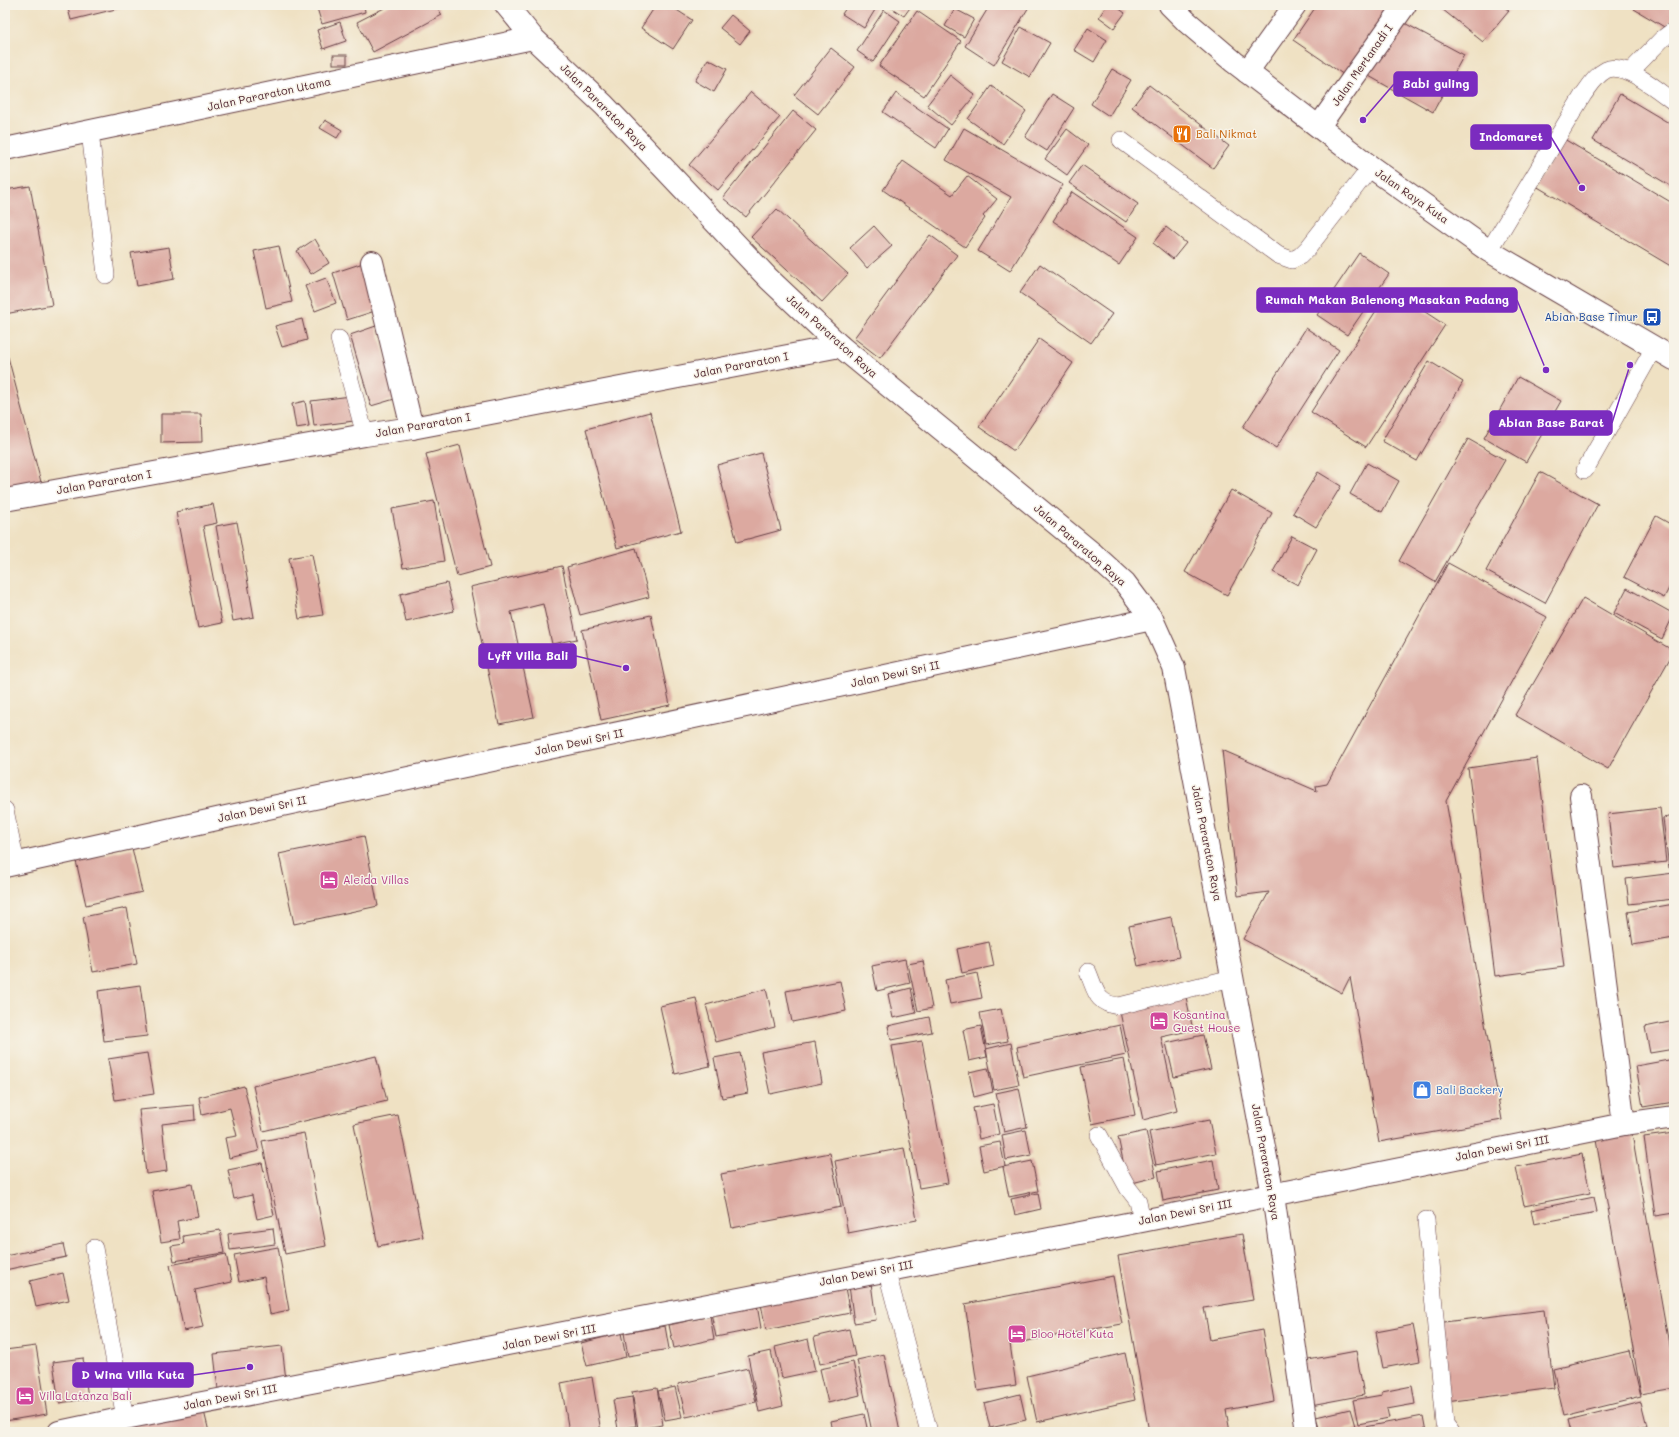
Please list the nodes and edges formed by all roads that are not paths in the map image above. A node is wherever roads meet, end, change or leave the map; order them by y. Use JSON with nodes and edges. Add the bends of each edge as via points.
{"nodes":[{"id":1,"x":506,"y":5,"type":"edge"},
{"id":2,"x":1170,"y":5,"type":"edge"},
{"id":3,"x":1295,"y":5,"type":"edge"},
{"id":4,"x":1405,"y":5,"type":"edge"},
{"id":5,"x":1674,"y":30,"type":"edge"},
{"id":6,"x":533,"y":38,"type":"junction"},
{"id":7,"x":1247,"y":72,"type":"junction"},
{"id":8,"x":1630,"y":72,"type":"junction"},
{"id":9,"x":1674,"y":102,"type":"edge"},
{"id":10,"x":1319,"y":126,"type":"junction"},
{"id":11,"x":90,"y":131,"type":"junction"},
{"id":12,"x":1121,"y":140,"type":"dead end"},
{"id":13,"x":5,"y":149,"type":"edge"},
{"id":14,"x":1371,"y":167,"type":"junction"},
{"id":15,"x":1490,"y":251,"type":"junction"},
{"id":16,"x":372,"y":262,"type":"dead end"},
{"id":17,"x":106,"y":275,"type":"dead end"},
{"id":18,"x":339,"y":339,"type":"dead end"},
{"id":19,"x":840,"y":346,"type":"junction"},
{"id":20,"x":1654,"y":348,"type":"junction"},
{"id":21,"x":1674,"y":359,"type":"edge"},
{"id":22,"x":412,"y":428,"type":"junction"},
{"id":23,"x":365,"y":435,"type":"junction"},
{"id":24,"x":1585,"y":470,"type":"dead end"},
{"id":25,"x":5,"y":500,"type":"edge"},
{"id":26,"x":1152,"y":620,"type":"junction"},
{"id":27,"x":1581,"y":796,"type":"dead end"},
{"id":28,"x":5,"y":810,"type":"edge"},
{"id":29,"x":11,"y":864,"type":"edge"},
{"id":30,"x":1088,"y":972,"type":"dead end"},
{"id":31,"x":1232,"y":978,"type":"junction"},
{"id":32,"x":1674,"y":1117,"type":"edge"},
{"id":33,"x":1624,"y":1124,"type":"junction"},
{"id":34,"x":1099,"y":1134,"type":"dead end"},
{"id":35,"x":1273,"y":1194,"type":"junction"},
{"id":36,"x":1426,"y":1220,"type":"dead end"},
{"id":37,"x":1142,"y":1221,"type":"junction"},
{"id":38,"x":94,"y":1248,"type":"dead end"},
{"id":39,"x":886,"y":1269,"type":"junction"},
{"id":40,"x":125,"y":1418,"type":"junction"},
{"id":41,"x":59,"y":1432,"type":"edge"},
{"id":42,"x":929,"y":1432,"type":"edge"},
{"id":43,"x":1307,"y":1432,"type":"edge"},
{"id":44,"x":1451,"y":1432,"type":"edge"}],
"edges":[{"from":1,"to":6,"type":"street","name":"Jalan Pararaton Raya"},
{"from":2,"to":7,"type":"street","name":"Jalan Raya Kuta","via":[[1192,27]]},
{"from":3,"to":7,"type":"street"},
{"from":4,"to":10,"type":"street","name":"Jalan Mertanadi I"},
{"from":5,"to":8,"type":"lane"},
{"from":6,"to":11,"type":"street","name":"Jalan Pararaton Utama"},
{"from":6,"to":19,"type":"street","name":"Jalan Pararaton Raya","via":[[604,105],[769,279]]},
{"from":7,"to":10,"type":"street","name":"Jalan Raya Kuta"},
{"from":8,"to":9,"type":"lane"},
{"from":8,"to":15,"type":"lane","via":[[1614,67],[1597,77],[1583,95]]},
{"from":10,"to":14,"type":"street","name":"Jalan Raya Kuta"},
{"from":11,"to":13,"type":"street","name":"Jalan Pararaton Utama"},
{"from":11,"to":17,"type":"lane"},
{"from":12,"to":14,"type":"lane","via":[[1278,255],[1292,260],[1308,248]]},
{"from":14,"to":15,"type":"street","name":"Jalan Raya Kuta"},
{"from":15,"to":20,"type":"street","name":"Jalan Raya Kuta"},
{"from":16,"to":22,"type":"street"},
{"from":18,"to":23,"type":"lane"},
{"from":19,"to":22,"type":"street","name":"Jalan Pararaton I"},
{"from":19,"to":26,"type":"street","name":"Jalan Pararaton Raya","via":[[1092,553],[1124,583]]},
{"from":20,"to":21,"type":"street","name":"Jalan Raya Kuta"},
{"from":20,"to":24,"type":"lane"},
{"from":22,"to":23,"type":"street","name":"Jalan Pararaton I"},
{"from":23,"to":25,"type":"street","name":"Jalan Pararaton I"},
{"from":26,"to":29,"type":"street","name":"Jalan Dewi Sri II"},
{"from":26,"to":31,"type":"street","name":"Jalan Pararaton Raya","via":[[1174,668]]},
{"from":27,"to":33,"type":"street"},
{"from":28,"to":29,"type":"lane"},
{"from":30,"to":31,"type":"lane","via":[[1100,1000],[1109,1005],[1119,1006]]},
{"from":31,"to":35,"type":"street","name":"Jalan Pararaton Raya"},
{"from":32,"to":33,"type":"street","name":"Jalan Dewi Sri III"},
{"from":33,"to":35,"type":"street","name":"Jalan Dewi Sri III"},
{"from":34,"to":37,"type":"lane","via":[[1128,1188],[1138,1201]]},
{"from":35,"to":37,"type":"street","name":"Jalan Dewi Sri III"},
{"from":35,"to":43,"type":"street","name":"Jalan Pararaton Raya"},
{"from":36,"to":44,"type":"lane","via":[[1445,1424]]},
{"from":37,"to":39,"type":"street","name":"Jalan Dewi Sri III"},
{"from":38,"to":40,"type":"lane"},
{"from":39,"to":40,"type":"street","name":"Jalan Dewi Sri III"},
{"from":39,"to":42,"type":"lane"},
{"from":40,"to":41,"type":"street","name":"Jalan Dewi Sri III"}]}
